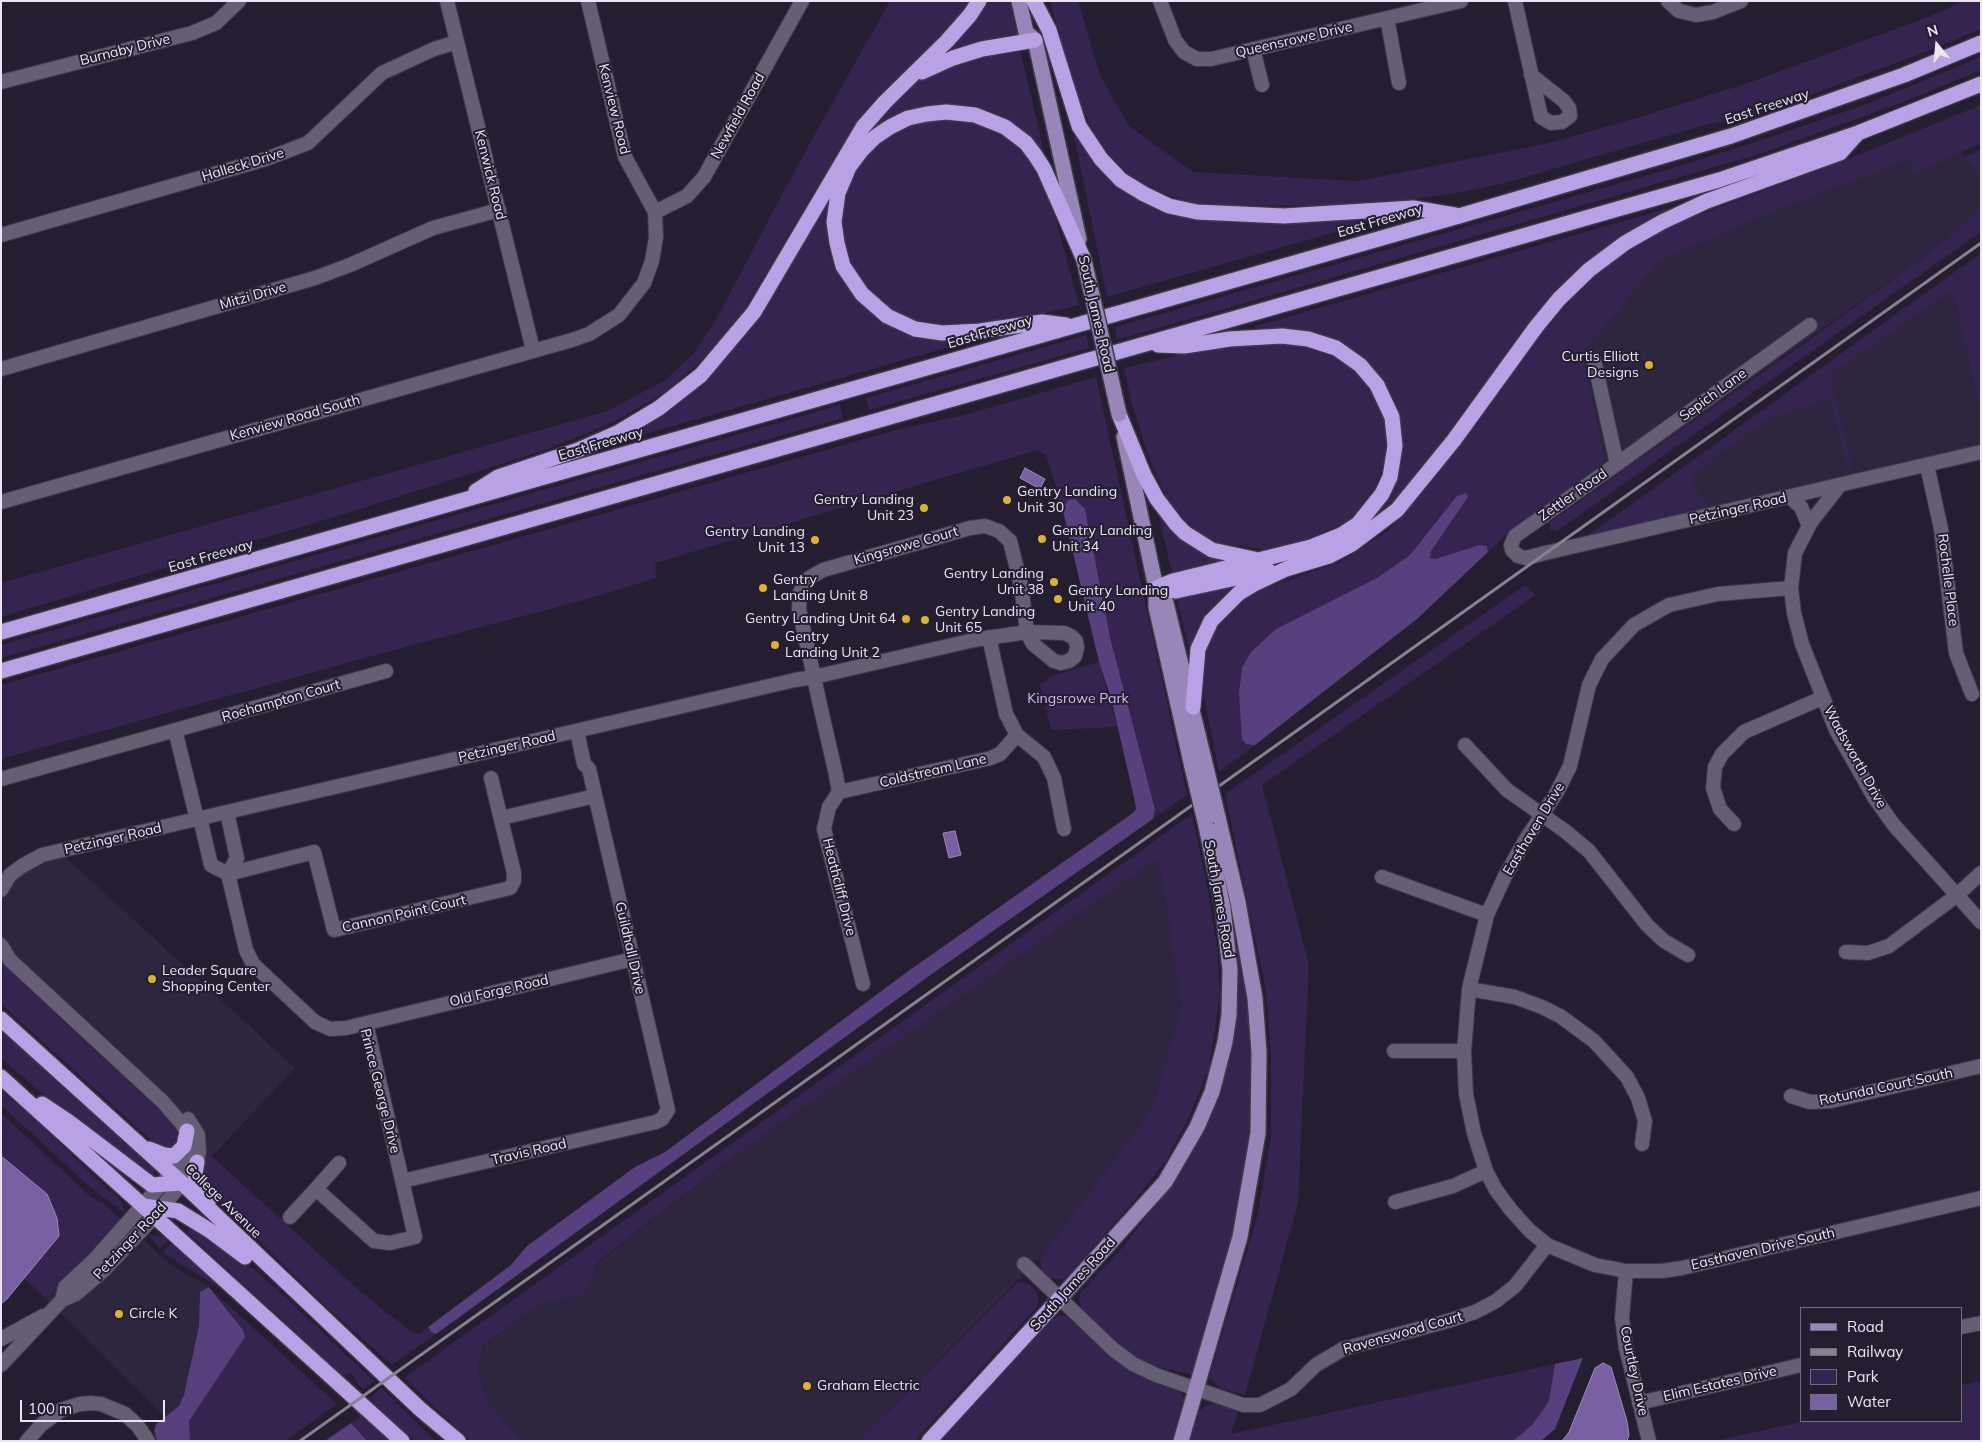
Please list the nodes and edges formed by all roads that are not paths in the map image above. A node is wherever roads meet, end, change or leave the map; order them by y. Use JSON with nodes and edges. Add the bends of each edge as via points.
{"nodes":[{"id":1,"x":239,"y":1,"type":"edge"},
{"id":2,"x":447,"y":1,"type":"edge"},
{"id":3,"x":588,"y":1,"type":"edge"},
{"id":4,"x":802,"y":1,"type":"edge"},
{"id":5,"x":979,"y":1,"type":"edge"},
{"id":6,"x":1019,"y":1,"type":"edge"},
{"id":7,"x":1034,"y":1,"type":"edge"},
{"id":8,"x":1160,"y":1,"type":"edge"},
{"id":9,"x":1461,"y":1,"type":"edge"},
{"id":10,"x":1516,"y":1,"type":"edge"},
{"id":11,"x":1668,"y":1,"type":"edge"},
{"id":12,"x":1741,"y":1,"type":"edge"},
{"id":13,"x":1387,"y":18,"type":"junction"},
{"id":14,"x":1035,"y":40,"type":"junction"},
{"id":15,"x":457,"y":42,"type":"junction"},
{"id":16,"x":1981,"y":43,"type":"edge"},
{"id":17,"x":1253,"y":49,"type":"junction"},
{"id":18,"x":1532,"y":75,"type":"dead end"},
{"id":19,"x":912,"y":77,"type":"junction"},
{"id":20,"x":1,"y":82,"type":"edge"},
{"id":21,"x":1399,"y":83,"type":"dead end"},
{"id":22,"x":1981,"y":84,"type":"edge"},
{"id":23,"x":1262,"y":85,"type":"dead end"},
{"id":24,"x":1858,"y":133,"type":"junction"},
{"id":25,"x":499,"y":210,"type":"junction"},
{"id":26,"x":655,"y":212,"type":"junction"},
{"id":27,"x":1459,"y":216,"type":"junction"},
{"id":28,"x":1,"y":235,"type":"edge"},
{"id":29,"x":1084,"y":260,"type":"junction"},
{"id":30,"x":1810,"y":325,"type":"dead end"},
{"id":31,"x":1072,"y":326,"type":"junction"},
{"id":32,"x":589,"y":334,"type":"joint"},
{"id":33,"x":1142,"y":345,"type":"junction"},
{"id":34,"x":533,"y":350,"type":"junction"},
{"id":35,"x":1594,"y":360,"type":"dead end"},
{"id":36,"x":1,"y":368,"type":"edge"},
{"id":37,"x":1119,"y":414,"type":"junction"},
{"id":38,"x":1981,"y":452,"type":"edge"},
{"id":39,"x":1617,"y":464,"type":"junction"},
{"id":40,"x":1928,"y":465,"type":"junction"},
{"id":41,"x":1840,"y":485,"type":"junction"},
{"id":42,"x":1790,"y":497,"type":"junction"},
{"id":43,"x":462,"y":500,"type":"junction"},
{"id":44,"x":1,"y":502,"type":"edge"},
{"id":45,"x":1809,"y":526,"type":"junction"},
{"id":46,"x":1515,"y":536,"type":"joint"},
{"id":47,"x":1263,"y":560,"type":"junction"},
{"id":48,"x":1286,"y":569,"type":"junction"},
{"id":49,"x":1156,"y":588,"type":"junction"},
{"id":50,"x":1791,"y":588,"type":"junction"},
{"id":51,"x":1,"y":632,"type":"edge"},
{"id":52,"x":1027,"y":632,"type":"joint"},
{"id":53,"x":989,"y":638,"type":"junction"},
{"id":54,"x":1,"y":671,"type":"edge"},
{"id":55,"x":386,"y":671,"type":"dead end"},
{"id":56,"x":814,"y":676,"type":"junction"},
{"id":57,"x":1972,"y":694,"type":"dead end"},
{"id":58,"x":1822,"y":698,"type":"junction"},
{"id":59,"x":1193,"y":707,"type":"junction"},
{"id":60,"x":175,"y":730,"type":"junction"},
{"id":61,"x":580,"y":730,"type":"junction"},
{"id":62,"x":1017,"y":735,"type":"junction"},
{"id":63,"x":1465,"y":745,"type":"dead end"},
{"id":64,"x":1198,"y":763,"type":"junction"},
{"id":65,"x":491,"y":778,"type":"dead end"},
{"id":66,"x":1,"y":779,"type":"edge"},
{"id":67,"x":840,"y":792,"type":"junction"},
{"id":68,"x":595,"y":796,"type":"junction"},
{"id":69,"x":226,"y":812,"type":"junction"},
{"id":70,"x":1542,"y":815,"type":"junction"},
{"id":71,"x":198,"y":818,"type":"junction"},
{"id":72,"x":501,"y":818,"type":"junction"},
{"id":73,"x":1212,"y":822,"type":"junction"},
{"id":74,"x":1734,"y":824,"type":"dead end"},
{"id":75,"x":1064,"y":829,"type":"dead end"},
{"id":76,"x":1981,"y":873,"type":"edge"},
{"id":77,"x":228,"y":874,"type":"junction"},
{"id":78,"x":1382,"y":877,"type":"dead end"},
{"id":79,"x":1,"y":890,"type":"edge"},
{"id":80,"x":1956,"y":896,"type":"junction"},
{"id":81,"x":1487,"y":915,"type":"junction"},
{"id":82,"x":1981,"y":922,"type":"edge"},
{"id":83,"x":1,"y":945,"type":"edge"},
{"id":84,"x":1846,"y":952,"type":"dead end"},
{"id":85,"x":1688,"y":955,"type":"dead end"},
{"id":86,"x":633,"y":960,"type":"junction"},
{"id":87,"x":863,"y":984,"type":"dead end"},
{"id":88,"x":1469,"y":988,"type":"junction"},
{"id":89,"x":1,"y":1019,"type":"edge"},
{"id":90,"x":366,"y":1023,"type":"junction"},
{"id":91,"x":1464,"y":1051,"type":"junction"},
{"id":92,"x":1394,"y":1052,"type":"dead end"},
{"id":93,"x":1981,"y":1066,"type":"edge"},
{"id":94,"x":5,"y":1080,"type":"edge"},
{"id":95,"x":1791,"y":1096,"type":"dead end"},
{"id":96,"x":163,"y":1102,"type":"junction"},
{"id":97,"x":656,"y":1122,"type":"joint"},
{"id":98,"x":186,"y":1131,"type":"junction"},
{"id":99,"x":1642,"y":1144,"type":"dead end"},
{"id":100,"x":138,"y":1145,"type":"junction"},
{"id":101,"x":197,"y":1162,"type":"junction"},
{"id":102,"x":339,"y":1163,"type":"dead end"},
{"id":103,"x":1486,"y":1171,"type":"junction"},
{"id":104,"x":172,"y":1181,"type":"junction"},
{"id":105,"x":402,"y":1181,"type":"junction"},
{"id":106,"x":316,"y":1189,"type":"junction"},
{"id":107,"x":1981,"y":1198,"type":"edge"},
{"id":108,"x":1395,"y":1202,"type":"dead end"},
{"id":109,"x":153,"y":1210,"type":"junction"},
{"id":110,"x":290,"y":1217,"type":"dead end"},
{"id":111,"x":1547,"y":1245,"type":"junction"},
{"id":112,"x":252,"y":1252,"type":"junction"},
{"id":113,"x":1024,"y":1264,"type":"dead end"},
{"id":114,"x":1626,"y":1271,"type":"junction"},
{"id":115,"x":1060,"y":1298,"type":"junction"},
{"id":116,"x":302,"y":1300,"type":"junction"},
{"id":117,"x":51,"y":1312,"type":"junction"},
{"id":118,"x":1981,"y":1323,"type":"edge"},
{"id":119,"x":1962,"y":1327,"type":"edge"},
{"id":120,"x":1,"y":1339,"type":"edge"},
{"id":121,"x":1,"y":1365,"type":"edge"},
{"id":122,"x":1800,"y":1365,"type":"edge"},
{"id":123,"x":1196,"y":1388,"type":"junction"},
{"id":124,"x":1640,"y":1403,"type":"junction"},
{"id":125,"x":420,"y":1409,"type":"junction"},
{"id":126,"x":27,"y":1441,"type":"edge"},
{"id":127,"x":148,"y":1441,"type":"edge"},
{"id":128,"x":402,"y":1441,"type":"edge"},
{"id":129,"x":447,"y":1441,"type":"edge"},
{"id":130,"x":458,"y":1441,"type":"edge"},
{"id":131,"x":930,"y":1441,"type":"edge"},
{"id":132,"x":1180,"y":1441,"type":"edge"},
{"id":133,"x":1649,"y":1441,"type":"edge"}],
"edges":[{"from":1,"to":20,"type":"street","name":"Burnaby Drive","via":[[216,23],[192,33]]},
{"from":2,"to":15,"type":"street","name":"Kenwick Road"},
{"from":3,"to":26,"type":"street","name":"Kenview Road","via":[[625,157]]},
{"from":4,"to":26,"type":"street","name":"Newfield Road","via":[[704,177],[687,196]]},
{"from":5,"to":19,"type":"highway","via":[[970,16]]},
{"from":6,"to":14,"type":"main road","name":"South James Road","via":[[1026,32]]},
{"from":7,"to":14,"type":"main road","name":"South James Road","via":[[1040,30]]},
{"from":7,"to":27,"type":"highway","via":[[1049,30],[1079,126],[1101,159],[1121,180],[1144,194],[1169,206],[1197,212],[1284,216],[1413,208]]},
{"from":8,"to":17,"type":"street","name":"Queensrowe Drive","via":[[1175,40],[1184,52],[1197,59]]},
{"from":9,"to":13,"type":"street","name":"Queensrowe Drive"},
{"from":10,"to":18,"type":"street"},
{"from":11,"to":12,"type":"street","via":[[1679,11],[1704,14]]},
{"from":13,"to":17,"type":"street","name":"Queensrowe Drive"},
{"from":13,"to":21,"type":"street"},
{"from":14,"to":19,"type":"highway","via":[[982,48]]},
{"from":14,"to":29,"type":"main road","name":"South James Road"},
{"from":15,"to":25,"type":"street","name":"Kenwick Road"},
{"from":15,"to":28,"type":"street","name":"Halleck Drive","via":[[382,73],[308,143],[266,159]]},
{"from":16,"to":27,"type":"highway","name":"East Freeway","via":[[1782,120]]},
{"from":17,"to":23,"type":"street"},
{"from":19,"to":43,"type":"highway","via":[[863,127],[754,312],[701,375],[659,408],[619,432],[578,450],[498,477]]},
{"from":22,"to":24,"type":"highway"},
{"from":24,"to":33,"type":"highway","via":[[1718,180]]},
{"from":24,"to":48,"type":"highway","via":[[1840,153],[1707,201],[1643,232],[1607,256],[1574,283],[1553,306],[1438,461],[1397,510],[1341,550]]},
{"from":25,"to":34,"type":"street","name":"Kenwick Road"},
{"from":25,"to":36,"type":"street","name":"Mitzi Drive","via":[[433,228],[315,278]]},
{"from":26,"to":32,"type":"street","name":"Kenview Road","via":[[656,237],[644,283],[619,315]]},
{"from":27,"to":31,"type":"highway","name":"East Freeway"},
{"from":29,"to":31,"type":"highway","via":[[1035,155],[1010,131],[975,115],[927,114],[908,118],[890,127],[861,151],[838,193],[834,222],[843,266],[862,294],[895,321],[915,329],[942,333],[1042,322]]},
{"from":29,"to":37,"type":"main road","name":"South James Road","bridge":true},
{"from":30,"to":39,"type":"street","name":"Sepich Lane"},
{"from":31,"to":43,"type":"highway","name":"East Freeway"},
{"from":32,"to":34,"type":"street","name":"Kenview Road South"},
{"from":33,"to":47,"type":"highway","via":[[1184,346],[1260,336],[1308,338],[1348,356],[1369,373],[1383,394],[1394,429],[1394,462],[1382,494],[1371,510],[1358,524],[1326,542]]},
{"from":33,"to":54,"type":"highway"},
{"from":34,"to":44,"type":"street","name":"Kenview Road South"},
{"from":35,"to":39,"type":"street","name":"Zettler Road"},
{"from":37,"to":47,"type":"highway","via":[[1144,475],[1176,524],[1212,550]]},
{"from":37,"to":49,"type":"main road","name":"South James Road"},
{"from":38,"to":40,"type":"street","name":"Petzinger Road"},
{"from":39,"to":46,"type":"street","name":"Zettler Road"},
{"from":40,"to":41,"type":"street","name":"Petzinger Road"},
{"from":40,"to":57,"type":"street","name":"Rochelle Place","via":[[1941,529],[1956,653]]},
{"from":41,"to":42,"type":"street","name":"Petzinger Road"},
{"from":41,"to":45,"type":"street","name":"Wadsworth Drive"},
{"from":42,"to":45,"type":"street","via":[[1801,507]]},
{"from":42,"to":46,"type":"street","name":"Petzinger Road","via":[[1526,558],[1512,550]]},
{"from":43,"to":51,"type":"highway","name":"East Freeway"},
{"from":45,"to":50,"type":"street","name":"Wadsworth Drive","via":[[1795,553]]},
{"from":47,"to":49,"type":"highway","via":[[1173,580]]},
{"from":48,"to":49,"type":"highway","via":[[1176,590]]},
{"from":48,"to":59,"type":"highway","via":[[1239,593],[1211,621],[1198,649]]},
{"from":49,"to":59,"type":"main road","name":"South James Road","via":[[1166,603]]},
{"from":49,"to":64,"type":"main road","name":"South James Road","via":[[1156,607]]},
{"from":50,"to":58,"type":"street","name":"Wadsworth Drive","via":[[1794,613]]},
{"from":50,"to":70,"type":"street","name":"Easthaven Drive","via":[[1690,599],[1634,625],[1602,659],[1589,685],[1570,766]]},
{"from":52,"to":53,"type":"street","name":"Petzinger Road"},
{"from":52,"to":56,"type":"street","name":"Kingsrowe Court","via":[[1020,577],[1010,541],[999,530],[985,526],[970,528],[823,570],[809,578],[800,592],[800,608]]},
{"from":53,"to":56,"type":"street","name":"Petzinger Road"},
{"from":53,"to":62,"type":"street","via":[[1006,714]]},
{"from":55,"to":60,"type":"street","name":"Roehampton Court"},
{"from":56,"to":61,"type":"street","name":"Petzinger Road"},
{"from":56,"to":67,"type":"street"},
{"from":58,"to":74,"type":"street","via":[[1744,732],[1722,754],[1715,767],[1713,788],[1720,809]]},
{"from":58,"to":80,"type":"street","name":"Wadsworth Drive","via":[[1874,797],[1893,824]]},
{"from":59,"to":64,"type":"main road","name":"South James Road"},
{"from":60,"to":66,"type":"street","name":"Roehampton Court"},
{"from":60,"to":71,"type":"street"},
{"from":61,"to":68,"type":"street","name":"Guildhall Drive","via":[[584,764],[589,769]]},
{"from":61,"to":69,"type":"street","name":"Petzinger Road"},
{"from":62,"to":67,"type":"street","name":"Coldstream Lane","via":[[1000,754],[991,758]]},
{"from":62,"to":75,"type":"street","via":[[1044,757],[1054,778]]},
{"from":63,"to":70,"type":"street","via":[[1507,790]]},
{"from":64,"to":73,"type":"main road","name":"South James Road","bridge":true},
{"from":65,"to":72,"type":"street","name":"Cannon Point Court"},
{"from":67,"to":87,"type":"street","name":"Heathcliff Drive","via":[[829,808],[824,829]]},
{"from":68,"to":72,"type":"street"},
{"from":68,"to":86,"type":"street","name":"Guildhall Drive"},
{"from":69,"to":71,"type":"street","name":"Petzinger Road"},
{"from":69,"to":77,"type":"street","via":[[237,858]]},
{"from":70,"to":81,"type":"street","name":"Easthaven Drive","via":[[1505,876]]},
{"from":70,"to":85,"type":"street","via":[[1589,851],[1659,936]]},
{"from":71,"to":77,"type":"street","via":[[211,865]]},
{"from":71,"to":79,"type":"street","name":"Petzinger Road","via":[[42,855],[16,870]]},
{"from":72,"to":77,"type":"street","name":"Cannon Point Court","via":[[514,873],[510,888],[334,930],[314,852]]},
{"from":73,"to":115,"type":"main road","name":"South James Road","via":[[1230,970],[1229,1015],[1212,1092],[1198,1127],[1164,1182]]},
{"from":73,"to":123,"type":"main road","name":"South James Road","via":[[1238,902],[1255,998],[1259,1052],[1258,1134],[1240,1237]]},
{"from":76,"to":80,"type":"street"},
{"from":77,"to":90,"type":"street","name":"Prince George Drive","via":[[246,950],[253,964],[315,1022],[330,1028]]},
{"from":78,"to":81,"type":"street"},
{"from":80,"to":82,"type":"street","name":"Wadsworth Drive"},
{"from":80,"to":84,"type":"street","via":[[1889,946],[1868,953]]},
{"from":81,"to":88,"type":"street","name":"Easthaven Drive"},
{"from":83,"to":96,"type":"street","via":[[10,960]]},
{"from":86,"to":90,"type":"street","name":"Old Forge Road"},
{"from":86,"to":97,"type":"street","name":"Guildhall Drive","via":[[668,1110]]},
{"from":88,"to":91,"type":"street","name":"Easthaven Drive"},
{"from":88,"to":99,"type":"street","via":[[1515,997],[1542,1007],[1594,1041],[1627,1077],[1638,1098],[1645,1121]]},
{"from":89,"to":100,"type":"highway","name":"College Avenue"},
{"from":90,"to":105,"type":"street","name":"Prince George Drive"},
{"from":91,"to":92,"type":"street"},
{"from":91,"to":103,"type":"street","name":"Easthaven Drive","via":[[1471,1123]]},
{"from":93,"to":95,"type":"street","name":"Rotunda Court South","via":[[1831,1101],[1810,1102]]},
{"from":94,"to":104,"type":"highway","via":[[69,1122],[152,1185]]},
{"from":94,"to":109,"type":"highway"},
{"from":96,"to":98,"type":"street"},
{"from":96,"to":101,"type":"street","via":[[175,1107],[195,1128],[199,1142]]},
{"from":97,"to":105,"type":"street","name":"Travis Road"},
{"from":98,"to":100,"type":"highway","via":[[184,1146],[174,1156]]},
{"from":98,"to":104,"type":"street","name":"Petzinger Road","via":[[190,1142],[188,1153]]},
{"from":100,"to":104,"type":"highway","name":"College Avenue"},
{"from":101,"to":104,"type":"street","name":"Petzinger Road"},
{"from":101,"to":112,"type":"highway","via":[[195,1174],[201,1192],[238,1228]]},
{"from":102,"to":106,"type":"street"},
{"from":103,"to":108,"type":"street","via":[[1453,1186]]},
{"from":103,"to":111,"type":"street","name":"Easthaven Drive","via":[[1511,1210]]},
{"from":104,"to":109,"type":"street","name":"Petzinger Road"},
{"from":104,"to":109,"type":"street","name":"Petzinger Road"},
{"from":104,"to":112,"type":"highway","name":"College Avenue"},
{"from":105,"to":106,"type":"street","name":"Prince George Drive","via":[[415,1236],[390,1243],[374,1241]]},
{"from":106,"to":110,"type":"street"},
{"from":107,"to":114,"type":"street","name":"Easthaven Drive South","via":[[1682,1268]]},
{"from":109,"to":116,"type":"highway","via":[[178,1211],[209,1230]]},
{"from":109,"to":117,"type":"street","name":"Petzinger Road","via":[[103,1271],[76,1294],[62,1300]]},
{"from":109,"to":128,"type":"highway"},
{"from":111,"to":114,"type":"street","name":"Easthaven Drive South","via":[[1595,1265]]},
{"from":111,"to":123,"type":"street","name":"Ravenswood Court","via":[[1515,1286],[1496,1301],[1448,1321],[1344,1348],[1326,1357],[1290,1389],[1260,1405],[1242,1405]]},
{"from":112,"to":116,"type":"highway","name":"College Avenue"},
{"from":113,"to":115,"type":"street","name":"Ravenswood Court"},
{"from":114,"to":124,"type":"street","name":"Courtley Drive","via":[[1622,1318]]},
{"from":115,"to":123,"type":"street","name":"Ravenswood Court","via":[[1133,1364]]},
{"from":115,"to":131,"type":"highway","name":"South James Road"},
{"from":116,"to":125,"type":"highway","name":"College Avenue"},
{"from":117,"to":120,"type":"street"},
{"from":117,"to":121,"type":"street","name":"Petzinger Road"},
{"from":118,"to":119,"type":"street"},
{"from":122,"to":124,"type":"street","name":"Elim Estates Drive"},
{"from":123,"to":132,"type":"main road","name":"South James Road"},
{"from":124,"to":133,"type":"street","name":"Courtley Drive"},
{"from":125,"to":129,"type":"main road"},
{"from":125,"to":130,"type":"highway","name":"College Avenue"},
{"from":126,"to":127,"type":"street","via":[[54,1414],[80,1404],[110,1407],[125,1414]]}]}
